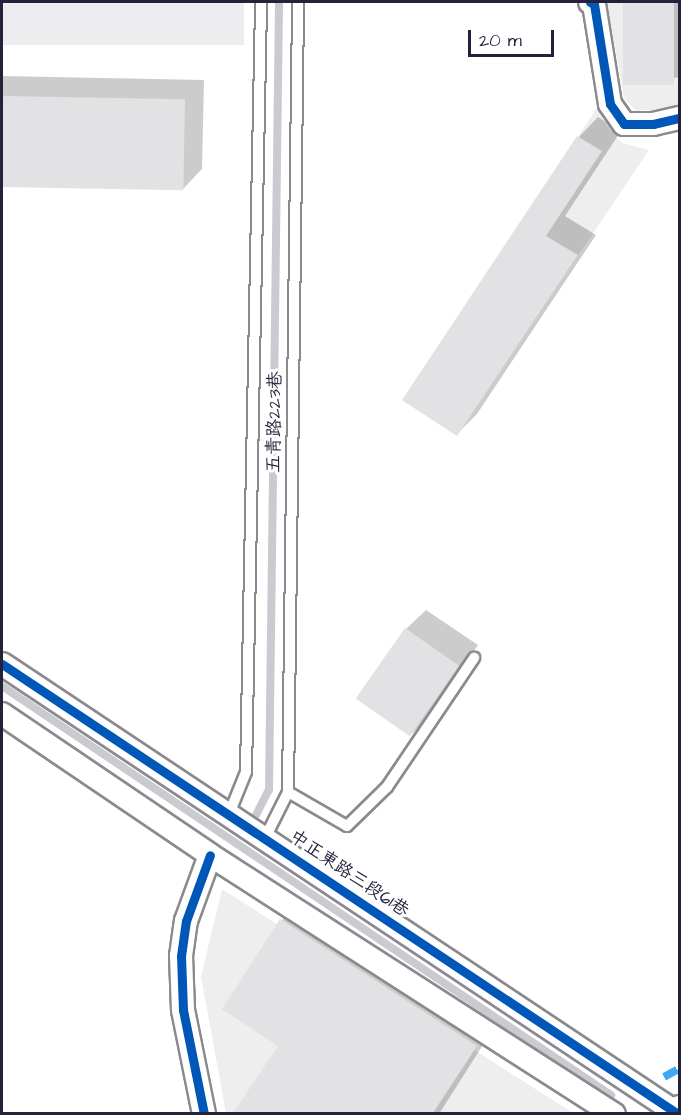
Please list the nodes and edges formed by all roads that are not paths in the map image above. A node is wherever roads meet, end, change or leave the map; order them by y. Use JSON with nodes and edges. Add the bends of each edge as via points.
{"nodes":[{"id":1,"x":261,"y":2,"type":"edge"},
{"id":2,"x":298,"y":2,"type":"edge"},
{"id":3,"x":590,"y":2,"type":"edge"},
{"id":4,"x":680,"y":118,"type":"edge"},
{"id":5,"x":474,"y":658,"type":"dead end"},
{"id":6,"x":2,"y":664,"type":"edge"},
{"id":7,"x":2,"y":714,"type":"edge"},
{"id":8,"x":288,"y":792,"type":"junction"},
{"id":9,"x":229,"y":814,"type":"junction"},
{"id":10,"x":265,"y":838,"type":"junction"},
{"id":11,"x":210,"y":855,"type":"junction"},
{"id":12,"x":204,"y":1113,"type":"edge"},
{"id":13,"x":614,"y":1113,"type":"edge"},
{"id":14,"x":678,"y":1113,"type":"edge"}],
"edges":[{"from":1,"to":9,"type":"lane","name":"五青路223巷","via":[[246,772]]},
{"from":2,"to":8,"type":"lane","name":"五青路223巷"},
{"from":3,"to":4,"type":"street","via":[[594,4],[610,104],[624,124]]},
{"from":5,"to":8,"type":"lane","via":[[387,787],[347,826]]},
{"from":6,"to":9,"type":"street","name":"中正東路三段61巷"},
{"from":7,"to":11,"type":"street"},
{"from":8,"to":10,"type":"lane","name":"五青路223巷"},
{"from":9,"to":10,"type":"street","name":"中正東路三段61巷"},
{"from":10,"to":14,"type":"street","name":"中正東路三段61巷"},
{"from":11,"to":12,"type":"street","via":[[186,921],[181,956],[183,1010]]},
{"from":11,"to":13,"type":"street"}]}
